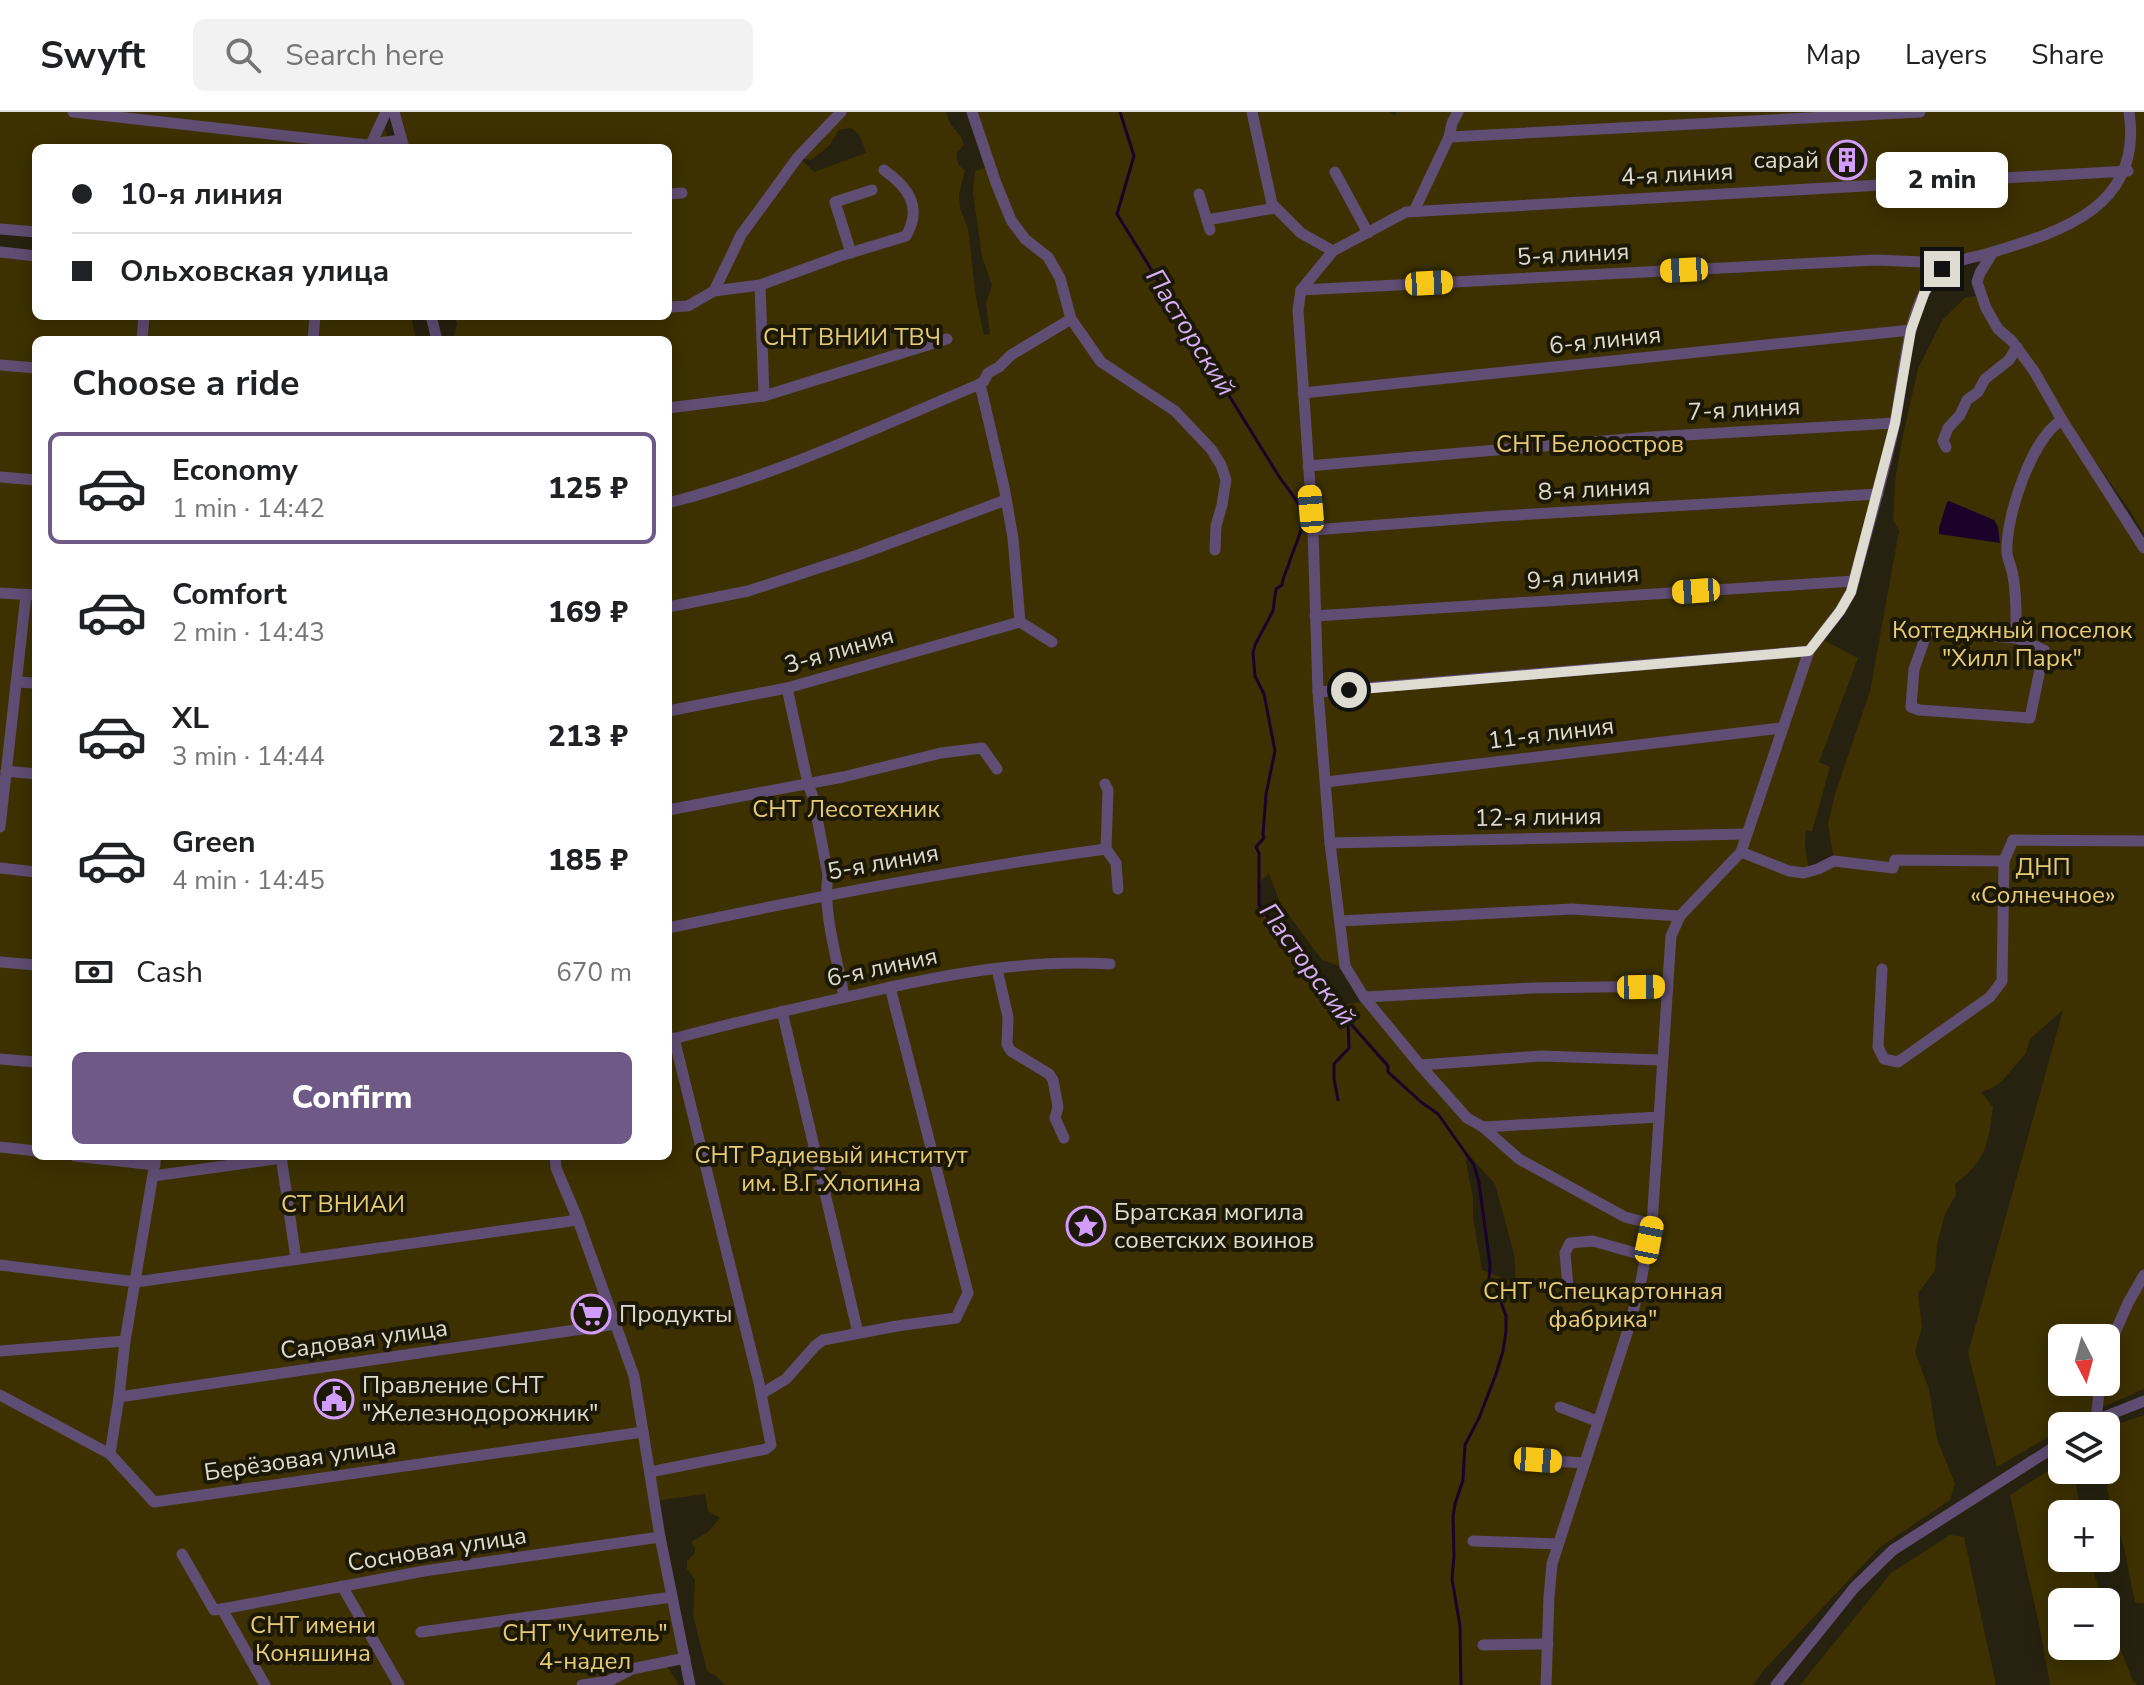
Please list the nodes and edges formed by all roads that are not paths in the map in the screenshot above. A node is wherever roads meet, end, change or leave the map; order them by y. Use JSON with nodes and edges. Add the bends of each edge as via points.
{"nodes":[{"id":1,"x":73,"y":112,"type":"edge"},
{"id":2,"x":386,"y":112,"type":"edge"},
{"id":3,"x":394,"y":112,"type":"edge"},
{"id":4,"x":841,"y":112,"type":"edge"},
{"id":5,"x":972,"y":112,"type":"edge"},
{"id":6,"x":1250,"y":112,"type":"edge"},
{"id":7,"x":1458,"y":112,"type":"edge"},
{"id":8,"x":1920,"y":112,"type":"edge"},
{"id":9,"x":2129,"y":112,"type":"edge"},
{"id":10,"x":1449,"y":137,"type":"junction"},
{"id":11,"x":371,"y":144,"type":"junction"},
{"id":12,"x":402,"y":144,"type":"edge"},
{"id":13,"x":884,"y":170,"type":"dead end"},
{"id":14,"x":2128,"y":171,"type":"junction"},
{"id":15,"x":1335,"y":172,"type":"dead end"},
{"id":16,"x":872,"y":190,"type":"dead end"},
{"id":17,"x":682,"y":193,"type":"dead end"},
{"id":18,"x":672,"y":194,"type":"edge"},
{"id":19,"x":1199,"y":194,"type":"dead end"},
{"id":20,"x":1275,"y":208,"type":"junction"},
{"id":21,"x":1414,"y":211,"type":"junction"},
{"id":22,"x":0,"y":229,"type":"edge"},
{"id":23,"x":32,"y":232,"type":"edge"},
{"id":24,"x":1368,"y":233,"type":"junction"},
{"id":25,"x":1333,"y":251,"type":"junction"},
{"id":26,"x":0,"y":252,"type":"edge"},
{"id":27,"x":1993,"y":252,"type":"junction"},
{"id":28,"x":851,"y":253,"type":"junction"},
{"id":29,"x":32,"y":256,"type":"edge"},
{"id":30,"x":1942,"y":268,"type":"junction"},
{"id":31,"x":724,"y":283,"type":"junction"},
{"id":32,"x":760,"y":285,"type":"junction"},
{"id":33,"x":1301,"y":290,"type":"junction"},
{"id":34,"x":672,"y":307,"type":"edge"},
{"id":35,"x":1071,"y":319,"type":"junction"},
{"id":36,"x":1911,"y":330,"type":"junction"},
{"id":37,"x":947,"y":339,"type":"dead end"},
{"id":38,"x":2017,"y":347,"type":"junction"},
{"id":39,"x":0,"y":365,"type":"edge"},
{"id":40,"x":32,"y":368,"type":"edge"},
{"id":41,"x":980,"y":384,"type":"junction"},
{"id":42,"x":1303,"y":393,"type":"junction"},
{"id":43,"x":764,"y":396,"type":"junction"},
{"id":44,"x":672,"y":408,"type":"edge"},
{"id":45,"x":2062,"y":420,"type":"junction"},
{"id":46,"x":1895,"y":423,"type":"junction"},
{"id":47,"x":1946,"y":447,"type":"dead end"},
{"id":48,"x":1308,"y":466,"type":"junction"},
{"id":49,"x":0,"y":477,"type":"edge"},
{"id":50,"x":32,"y":480,"type":"edge"},
{"id":51,"x":1878,"y":494,"type":"junction"},
{"id":52,"x":1006,"y":500,"type":"junction"},
{"id":53,"x":672,"y":502,"type":"edge"},
{"id":54,"x":1313,"y":530,"type":"junction"},
{"id":55,"x":2144,"y":548,"type":"edge"},
{"id":56,"x":1215,"y":550,"type":"dead end"},
{"id":57,"x":1854,"y":581,"type":"junction"},
{"id":58,"x":0,"y":593,"type":"edge"},
{"id":59,"x":31,"y":595,"type":"edge"},
{"id":60,"x":672,"y":606,"type":"edge"},
{"id":61,"x":1315,"y":616,"type":"junction"},
{"id":62,"x":1020,"y":622,"type":"junction"},
{"id":63,"x":2016,"y":638,"type":"junction"},
{"id":64,"x":1052,"y":642,"type":"dead end"},
{"id":65,"x":1809,"y":651,"type":"junction"},
{"id":66,"x":16,"y":682,"type":"junction"},
{"id":67,"x":32,"y":683,"type":"edge"},
{"id":68,"x":787,"y":688,"type":"junction"},
{"id":69,"x":1318,"y":692,"type":"junction"},
{"id":70,"x":672,"y":710,"type":"edge"},
{"id":71,"x":1781,"y":728,"type":"junction"},
{"id":72,"x":997,"y":769,"type":"dead end"},
{"id":73,"x":6,"y":771,"type":"junction"},
{"id":74,"x":32,"y":774,"type":"edge"},
{"id":75,"x":1326,"y":782,"type":"junction"},
{"id":76,"x":808,"y":784,"type":"junction"},
{"id":77,"x":1105,"y":784,"type":"dead end"},
{"id":78,"x":672,"y":809,"type":"edge"},
{"id":79,"x":0,"y":827,"type":"edge"},
{"id":80,"x":1746,"y":834,"type":"junction"},
{"id":81,"x":2144,"y":841,"type":"edge"},
{"id":82,"x":1330,"y":843,"type":"junction"},
{"id":83,"x":1106,"y":849,"type":"junction"},
{"id":84,"x":1741,"y":852,"type":"junction"},
{"id":85,"x":2004,"y":861,"type":"junction"},
{"id":86,"x":0,"y":868,"type":"edge"},
{"id":87,"x":32,"y":872,"type":"edge"},
{"id":88,"x":1118,"y":889,"type":"dead end"},
{"id":89,"x":827,"y":894,"type":"junction"},
{"id":90,"x":1680,"y":916,"type":"junction"},
{"id":91,"x":1340,"y":921,"type":"junction"},
{"id":92,"x":672,"y":927,"type":"edge"},
{"id":93,"x":0,"y":962,"type":"edge"},
{"id":94,"x":1110,"y":964,"type":"dead end"},
{"id":95,"x":32,"y":965,"type":"edge"},
{"id":96,"x":997,"y":969,"type":"junction"},
{"id":97,"x":1882,"y":969,"type":"dead end"},
{"id":98,"x":1668,"y":986,"type":"junction"},
{"id":99,"x":890,"y":987,"type":"junction"},
{"id":100,"x":844,"y":997,"type":"junction"},
{"id":101,"x":1364,"y":997,"type":"junction"},
{"id":102,"x":782,"y":1011,"type":"junction"},
{"id":103,"x":672,"y":1039,"type":"edge"},
{"id":104,"x":672,"y":1043,"type":"edge"},
{"id":105,"x":0,"y":1059,"type":"edge"},
{"id":106,"x":1662,"y":1060,"type":"junction"},
{"id":107,"x":32,"y":1062,"type":"edge"},
{"id":108,"x":1420,"y":1065,"type":"junction"},
{"id":109,"x":1659,"y":1117,"type":"junction"},
{"id":110,"x":1483,"y":1127,"type":"junction"},
{"id":111,"x":1064,"y":1138,"type":"dead end"},
{"id":112,"x":0,"y":1147,"type":"edge"},
{"id":113,"x":32,"y":1151,"type":"edge"},
{"id":114,"x":107,"y":1160,"type":"edge"},
{"id":115,"x":239,"y":1160,"type":"edge"},
{"id":116,"x":281,"y":1160,"type":"edge"},
{"id":117,"x":555,"y":1160,"type":"edge"},
{"id":118,"x":155,"y":1166,"type":"edge"},
{"id":119,"x":578,"y":1220,"type":"junction"},
{"id":120,"x":1652,"y":1224,"type":"junction"},
{"id":121,"x":1646,"y":1256,"type":"junction"},
{"id":122,"x":296,"y":1259,"type":"junction"},
{"id":123,"x":0,"y":1265,"type":"edge"},
{"id":124,"x":2144,"y":1275,"type":"edge"},
{"id":125,"x":136,"y":1282,"type":"junction"},
{"id":126,"x":1568,"y":1287,"type":"dead end"},
{"id":127,"x":616,"y":1324,"type":"junction"},
{"id":128,"x":2119,"y":1324,"type":"edge"},
{"id":129,"x":858,"y":1333,"type":"junction"},
{"id":130,"x":125,"y":1341,"type":"junction"},
{"id":131,"x":0,"y":1351,"type":"edge"},
{"id":132,"x":761,"y":1394,"type":"junction"},
{"id":133,"x":0,"y":1395,"type":"edge"},
{"id":134,"x":119,"y":1397,"type":"junction"},
{"id":135,"x":2144,"y":1401,"type":"edge"},
{"id":136,"x":1560,"y":1407,"type":"dead end"},
{"id":137,"x":2118,"y":1412,"type":"edge"},
{"id":138,"x":1597,"y":1421,"type":"junction"},
{"id":139,"x":643,"y":1432,"type":"junction"},
{"id":140,"x":2048,"y":1451,"type":"edge"},
{"id":141,"x":110,"y":1454,"type":"junction"},
{"id":142,"x":1538,"y":1460,"type":"dead end"},
{"id":143,"x":1584,"y":1463,"type":"junction"},
{"id":144,"x":650,"y":1472,"type":"junction"},
{"id":145,"x":660,"y":1537,"type":"junction"},
{"id":146,"x":1473,"y":1541,"type":"dead end"},
{"id":147,"x":1558,"y":1544,"type":"junction"},
{"id":148,"x":182,"y":1554,"type":"dead end"},
{"id":149,"x":342,"y":1586,"type":"junction"},
{"id":150,"x":672,"y":1597,"type":"junction"},
{"id":151,"x":222,"y":1609,"type":"junction"},
{"id":152,"x":421,"y":1632,"type":"dead end"},
{"id":153,"x":1548,"y":1644,"type":"junction"},
{"id":154,"x":1483,"y":1645,"type":"dead end"},
{"id":155,"x":685,"y":1658,"type":"junction"},
{"id":156,"x":265,"y":1685,"type":"edge"},
{"id":157,"x":399,"y":1685,"type":"edge"},
{"id":158,"x":582,"y":1685,"type":"edge"},
{"id":159,"x":690,"y":1685,"type":"edge"},
{"id":160,"x":1546,"y":1685,"type":"edge"},
{"id":161,"x":1776,"y":1685,"type":"edge"}],
"edges":[{"from":1,"to":11,"type":"street"},
{"from":2,"to":11,"type":"street"},
{"from":3,"to":12,"type":"street"},
{"from":4,"to":31,"type":"street","via":[[798,157],[741,235]]},
{"from":5,"to":35,"type":"street","via":[[1011,220],[1054,267]]},
{"from":6,"to":20,"type":"street"},
{"from":7,"to":10,"type":"street"},
{"from":8,"to":10,"type":"street"},
{"from":9,"to":14,"type":"street","via":[[2134,131]]},
{"from":10,"to":21,"type":"street"},
{"from":11,"to":12,"type":"street"},
{"from":13,"to":28,"type":"street","via":[[910,197],[911,229],[902,238]]},
{"from":14,"to":21,"type":"street","name":"4-я линия"},
{"from":14,"to":27,"type":"street","via":[[2116,193],[2088,217]]},
{"from":15,"to":24,"type":"street"},
{"from":16,"to":28,"type":"street","via":[[835,202]]},
{"from":17,"to":18,"type":"street"},
{"from":19,"to":20,"type":"street","via":[[1208,225]]},
{"from":20,"to":25,"type":"street","via":[[1301,233]]},
{"from":21,"to":24,"type":"street","name":"4-я линия"},
{"from":22,"to":23,"type":"street"},
{"from":24,"to":25,"type":"street","name":"4-я линия"},
{"from":25,"to":33,"type":"street"},
{"from":26,"to":29,"type":"street"},
{"from":27,"to":30,"type":"street"},
{"from":27,"to":38,"type":"street","via":[[1977,286],[1991,319]]},
{"from":28,"to":32,"type":"street"},
{"from":30,"to":33,"type":"street","name":"5-я линия","via":[[1876,260]]},
{"from":30,"to":36,"type":"street","via":[[1925,291]]},
{"from":31,"to":32,"type":"street"},
{"from":31,"to":34,"type":"street","via":[[688,306]]},
{"from":32,"to":43,"type":"street"},
{"from":33,"to":42,"type":"street"},
{"from":35,"to":41,"type":"street","via":[[1011,355]]},
{"from":35,"to":56,"type":"street","via":[[1101,362],[1175,411],[1221,465],[1226,480]]},
{"from":36,"to":42,"type":"street","name":"6-я линия"},
{"from":36,"to":46,"type":"street"},
{"from":37,"to":43,"type":"street"},
{"from":38,"to":45,"type":"street"},
{"from":38,"to":47,"type":"street","via":[[1967,400],[1948,428]]},
{"from":39,"to":40,"type":"street"},
{"from":41,"to":52,"type":"street"},
{"from":41,"to":53,"type":"street","via":[[779,468]]},
{"from":42,"to":48,"type":"street"},
{"from":43,"to":44,"type":"street"},
{"from":45,"to":55,"type":"street"},
{"from":45,"to":63,"type":"street","via":[[2041,442],[2013,509],[2007,554],[2013,572]]},
{"from":46,"to":48,"type":"street","name":"7-я линия"},
{"from":46,"to":51,"type":"street"},
{"from":48,"to":54,"type":"street"},
{"from":49,"to":50,"type":"street"},
{"from":51,"to":54,"type":"street","name":"8-я линия"},
{"from":51,"to":57,"type":"street"},
{"from":52,"to":60,"type":"street","via":[[748,591]]},
{"from":52,"to":62,"type":"street"},
{"from":54,"to":61,"type":"street"},
{"from":57,"to":61,"type":"street","name":"9-я линия"},
{"from":57,"to":65,"type":"street","via":[[1840,611]]},
{"from":58,"to":59,"type":"street"},
{"from":59,"to":66,"type":"street"},
{"from":61,"to":69,"type":"street"},
{"from":62,"to":64,"type":"street"},
{"from":62,"to":68,"type":"street","name":"3-я линия"},
{"from":63,"to":63,"type":"street","via":[[1928,630],[1914,669],[1911,707],[2030,718],[2044,650]]},
{"from":65,"to":69,"type":"street"},
{"from":65,"to":71,"type":"street"},
{"from":66,"to":67,"type":"street"},
{"from":66,"to":73,"type":"street"},
{"from":68,"to":70,"type":"street","name":"3-я линия"},
{"from":68,"to":76,"type":"street"},
{"from":69,"to":75,"type":"street"},
{"from":71,"to":75,"type":"street","name":"11-я линия"},
{"from":71,"to":80,"type":"street"},
{"from":72,"to":76,"type":"street","via":[[982,748]]},
{"from":73,"to":74,"type":"street"},
{"from":73,"to":79,"type":"street"},
{"from":75,"to":82,"type":"street"},
{"from":76,"to":78,"type":"street"},
{"from":76,"to":89,"type":"street","via":[[828,875]]},
{"from":77,"to":83,"type":"street"},
{"from":80,"to":82,"type":"street","name":"12-я линия"},
{"from":80,"to":84,"type":"street"},
{"from":81,"to":85,"type":"street","via":[[2013,840]]},
{"from":82,"to":91,"type":"street"},
{"from":83,"to":88,"type":"street","via":[[1116,863]]},
{"from":83,"to":89,"type":"street","name":"5-я линия"},
{"from":84,"to":85,"type":"street","via":[[1804,873],[1834,861],[1893,868],[1895,860]]},
{"from":84,"to":90,"type":"street"},
{"from":85,"to":97,"type":"street","via":[[2002,981],[1990,997],[1898,1062],[1884,1059],[1878,1047]]},
{"from":86,"to":87,"type":"street"},
{"from":89,"to":92,"type":"street","name":"5-я линия"},
{"from":89,"to":100,"type":"street"},
{"from":90,"to":91,"type":"street","via":[[1572,909]]},
{"from":90,"to":98,"type":"street","via":[[1671,936]]},
{"from":91,"to":101,"type":"street","via":[[1345,966]]},
{"from":93,"to":95,"type":"street"},
{"from":94,"to":96,"type":"street","name":"6-я линия","via":[[1060,962]]},
{"from":96,"to":99,"type":"street","name":"6-я линия"},
{"from":96,"to":111,"type":"street","via":[[1008,1017],[1007,1044],[1053,1080],[1055,1118]]},
{"from":98,"to":101,"type":"street"},
{"from":98,"to":106,"type":"street"},
{"from":99,"to":100,"type":"street","name":"6-я линия"},
{"from":99,"to":129,"type":"street","via":[[968,1293],[956,1318]]},
{"from":100,"to":102,"type":"street","name":"6-я линия"},
{"from":101,"to":108,"type":"street"},
{"from":102,"to":103,"type":"street","name":"6-я линия"},
{"from":102,"to":129,"type":"street"},
{"from":104,"to":132,"type":"street"},
{"from":105,"to":107,"type":"street"},
{"from":106,"to":108,"type":"street","via":[[1541,1056]]},
{"from":106,"to":109,"type":"street"},
{"from":108,"to":110,"type":"street","via":[[1467,1118]]},
{"from":109,"to":110,"type":"street"},
{"from":109,"to":120,"type":"street"},
{"from":110,"to":120,"type":"street","via":[[1519,1159],[1625,1217]]},
{"from":112,"to":113,"type":"street"},
{"from":114,"to":118,"type":"street"},
{"from":115,"to":118,"type":"street"},
{"from":116,"to":122,"type":"street"},
{"from":117,"to":119,"type":"street"},
{"from":118,"to":125,"type":"street"},
{"from":119,"to":122,"type":"street"},
{"from":119,"to":127,"type":"street"},
{"from":120,"to":121,"type":"street"},
{"from":121,"to":126,"type":"street","via":[[1593,1241],[1570,1243],[1565,1253]]},
{"from":121,"to":138,"type":"street"},
{"from":122,"to":125,"type":"street"},
{"from":123,"to":125,"type":"street"},
{"from":124,"to":128,"type":"street"},
{"from":125,"to":130,"type":"street"},
{"from":127,"to":134,"type":"street","name":"Садовая улица"},
{"from":127,"to":139,"type":"street","via":[[634,1376]]},
{"from":129,"to":132,"type":"street","via":[[823,1340],[786,1379]]},
{"from":130,"to":131,"type":"street"},
{"from":130,"to":134,"type":"street"},
{"from":132,"to":144,"type":"street","via":[[768,1449]]},
{"from":133,"to":141,"type":"street"},
{"from":134,"to":141,"type":"street"},
{"from":135,"to":137,"type":"street"},
{"from":136,"to":138,"type":"street"},
{"from":138,"to":143,"type":"street"},
{"from":139,"to":141,"type":"street","name":"Берёзовая улица","via":[[154,1502]]},
{"from":139,"to":144,"type":"street"},
{"from":140,"to":161,"type":"street","via":[[1893,1550],[1854,1588]]},
{"from":142,"to":143,"type":"street"},
{"from":143,"to":147,"type":"street"},
{"from":144,"to":145,"type":"street"},
{"from":145,"to":149,"type":"street","name":"Сосновая улица"},
{"from":145,"to":150,"type":"street"},
{"from":146,"to":147,"type":"street"},
{"from":147,"to":153,"type":"street"},
{"from":148,"to":151,"type":"street","via":[[214,1610]]},
{"from":149,"to":151,"type":"street","name":"Сосновая улица"},
{"from":149,"to":157,"type":"street"},
{"from":150,"to":152,"type":"street"},
{"from":150,"to":155,"type":"street"},
{"from":151,"to":156,"type":"street"},
{"from":153,"to":154,"type":"street"},
{"from":153,"to":160,"type":"street"},
{"from":155,"to":158,"type":"street"},
{"from":155,"to":159,"type":"street"}]}
